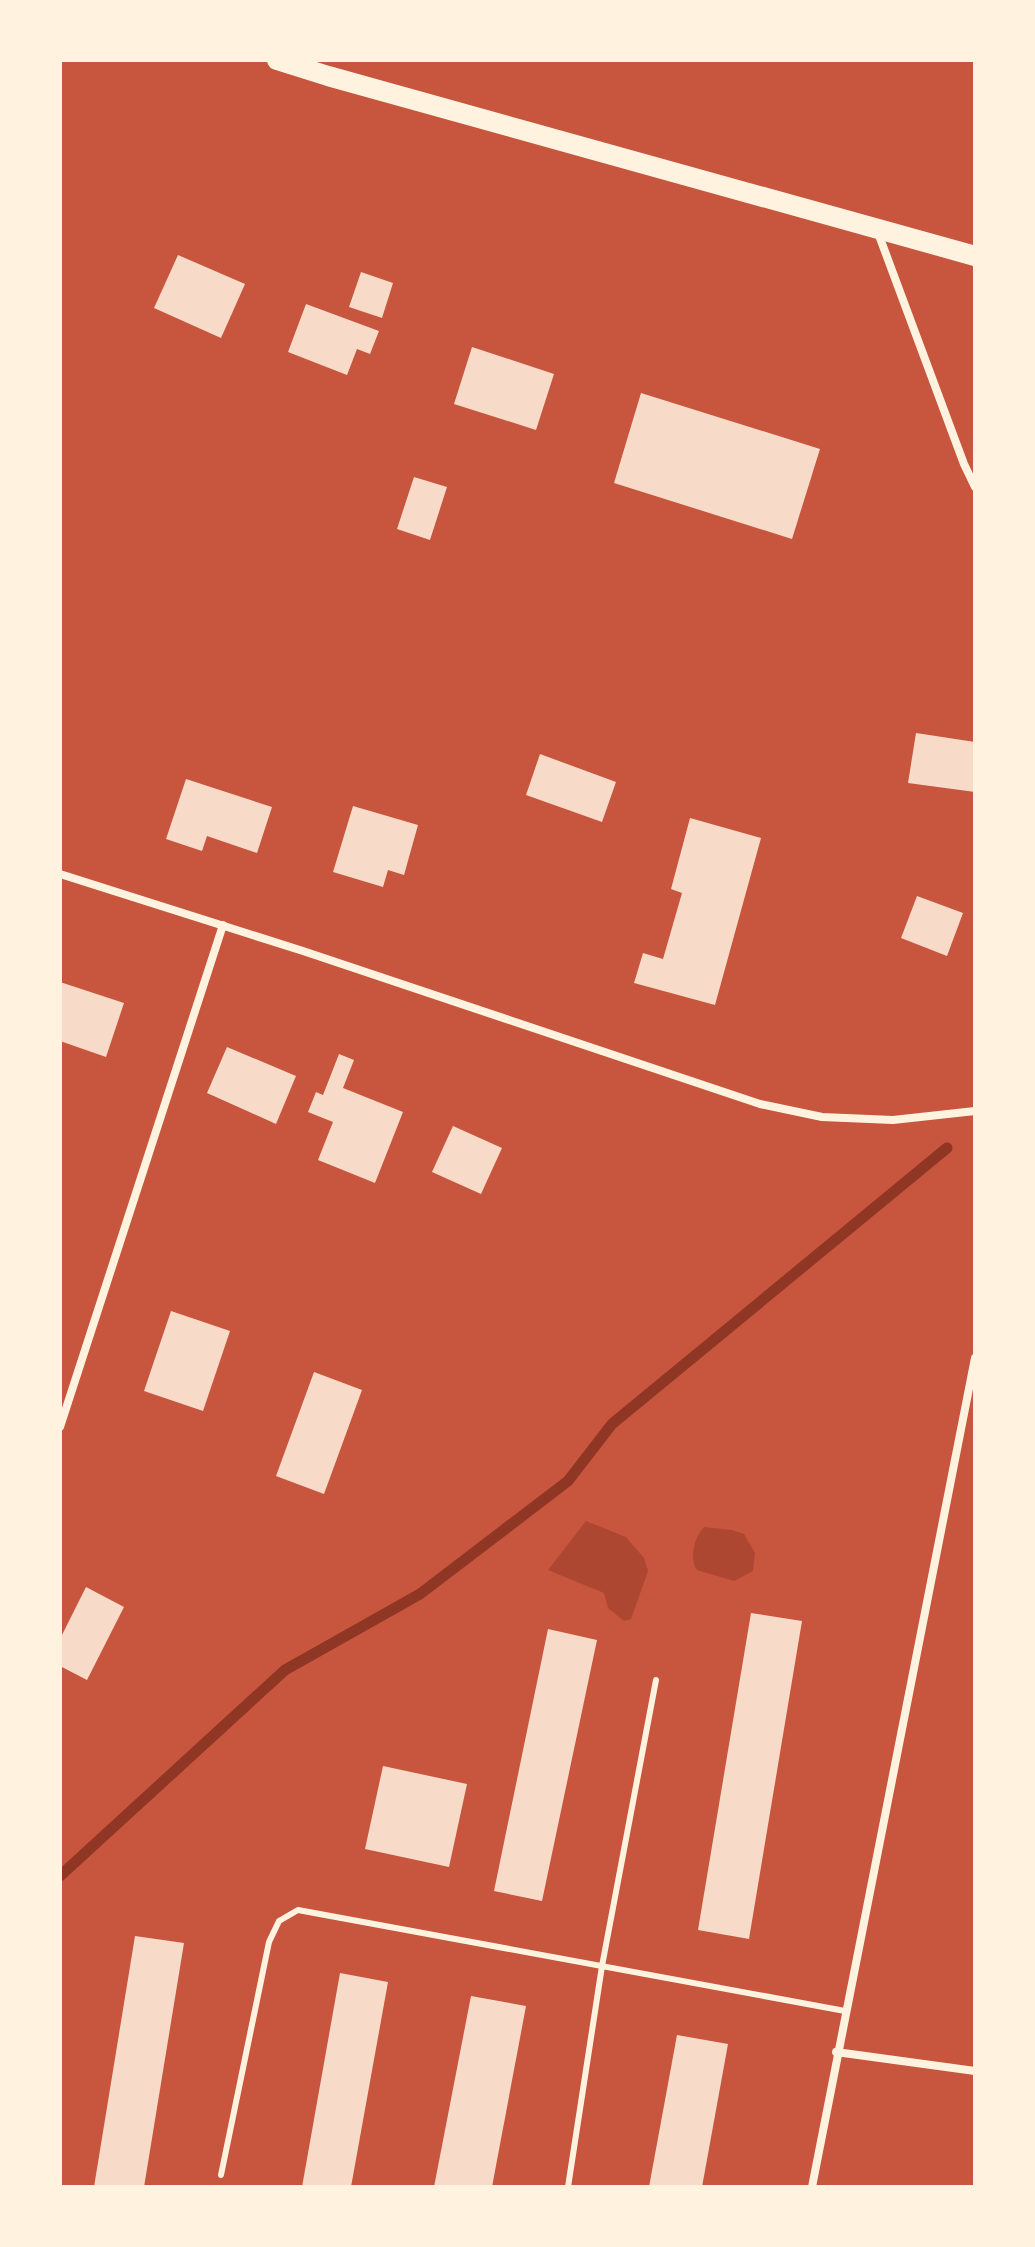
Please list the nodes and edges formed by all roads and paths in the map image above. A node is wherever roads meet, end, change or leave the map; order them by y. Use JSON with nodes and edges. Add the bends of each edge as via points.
{"nodes":[{"id":1,"x":277,"y":60,"type":"edge"},
{"id":2,"x":876,"y":228,"type":"junction"},
{"id":3,"x":975,"y":256,"type":"edge"},
{"id":4,"x":975,"y":487,"type":"edge"},
{"id":5,"x":60,"y":874,"type":"edge"},
{"id":6,"x":223,"y":925,"type":"junction"},
{"id":7,"x":975,"y":1111,"type":"edge"},
{"id":8,"x":975,"y":1358,"type":"edge"},
{"id":9,"x":60,"y":1427,"type":"edge"},
{"id":10,"x":656,"y":1680,"type":"dead end"},
{"id":11,"x":602,"y":1966,"type":"junction"},
{"id":12,"x":845,"y":2011,"type":"junction"},
{"id":13,"x":836,"y":2052,"type":"junction"},
{"id":14,"x":975,"y":2071,"type":"edge"},
{"id":15,"x":221,"y":2175,"type":"dead end"},
{"id":16,"x":568,"y":2187,"type":"edge"},
{"id":17,"x":812,"y":2187,"type":"edge"}],
"edges":[{"from":1,"to":2,"type":"main road"},
{"from":2,"to":3,"type":"main road"},
{"from":2,"to":4,"type":"street"},
{"from":5,"to":6,"type":"street"},
{"from":6,"to":7,"type":"street","via":[[760,1104],[822,1117],[879,1119]]},
{"from":6,"to":9,"type":"street"},
{"from":8,"to":12,"type":"street"},
{"from":10,"to":11,"type":"lane"},
{"from":11,"to":12,"type":"lane"},
{"from":11,"to":15,"type":"lane","via":[[298,1910],[279,1921],[269,1942]]},
{"from":11,"to":16,"type":"lane"},
{"from":12,"to":13,"type":"street"},
{"from":13,"to":14,"type":"street"},
{"from":13,"to":17,"type":"street"}]}
